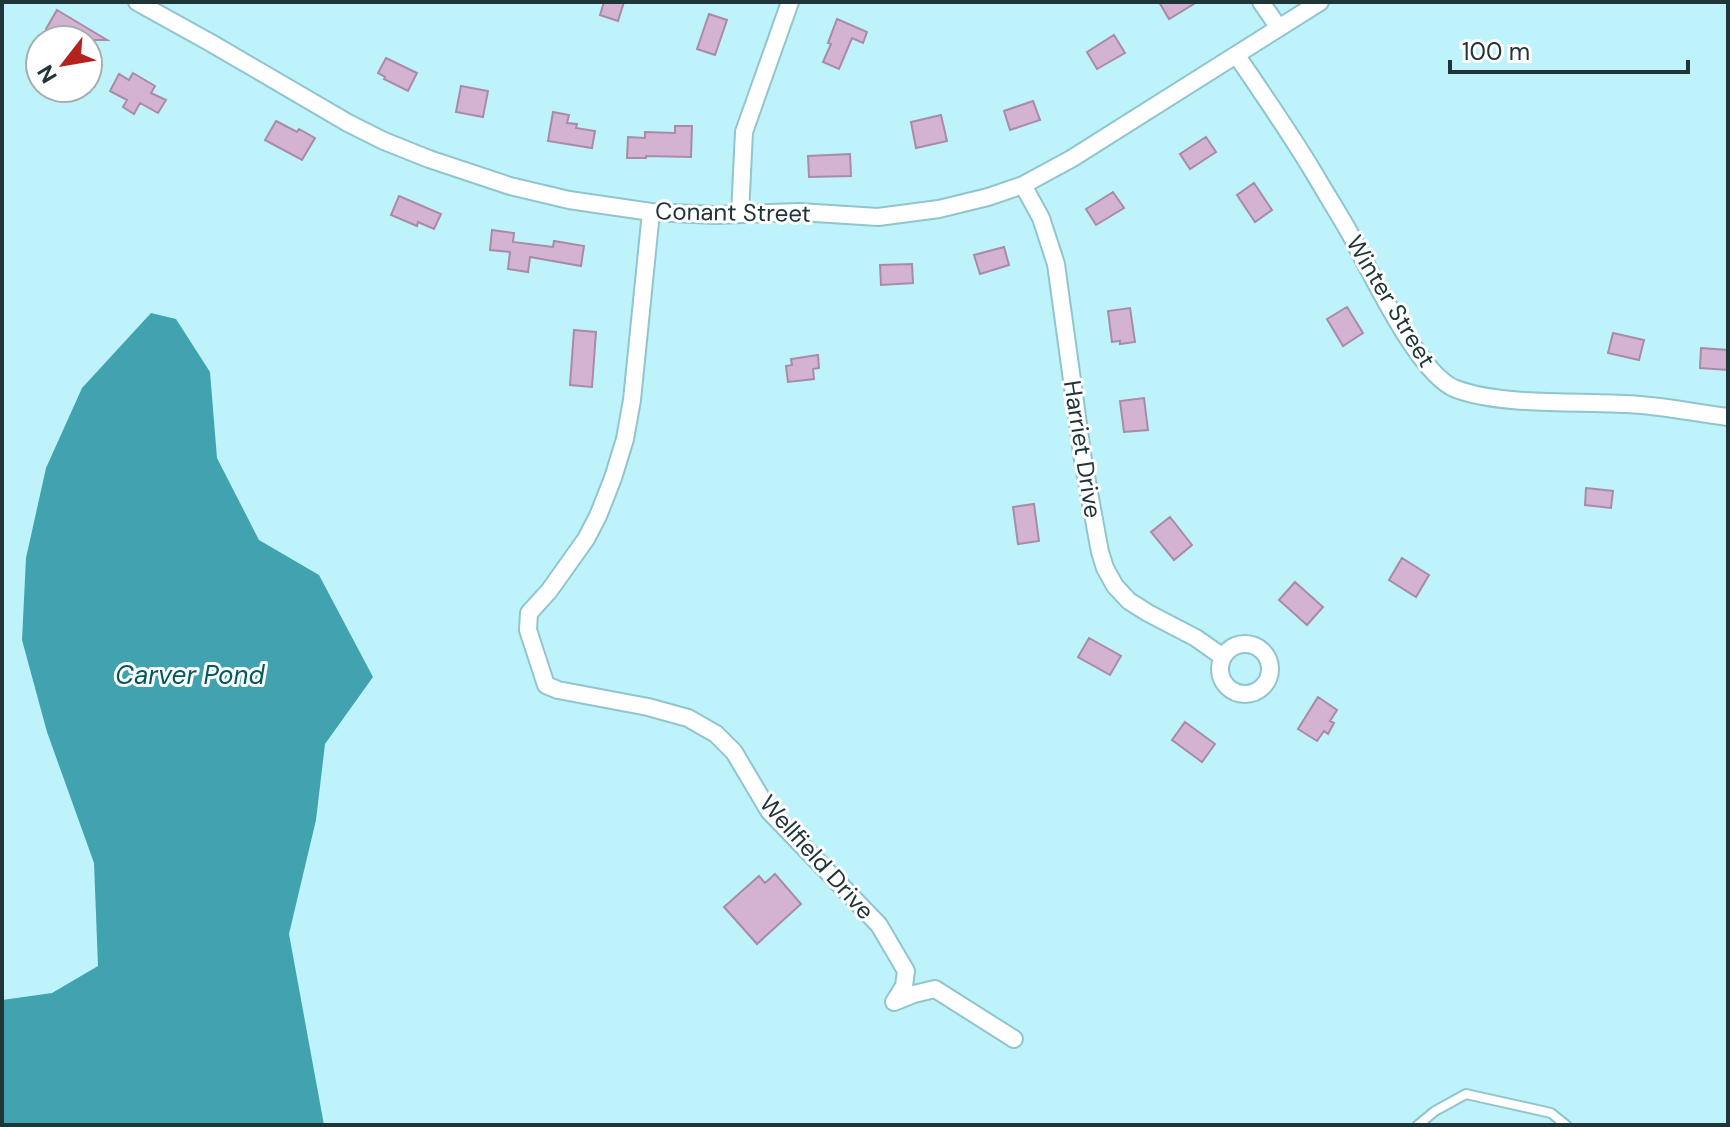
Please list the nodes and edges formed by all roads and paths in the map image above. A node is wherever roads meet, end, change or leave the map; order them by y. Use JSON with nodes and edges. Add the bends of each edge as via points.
{"nodes":[{"id":1,"x":137,"y":2,"type":"edge"},
{"id":2,"x":790,"y":2,"type":"edge"},
{"id":3,"x":1261,"y":2,"type":"edge"},
{"id":4,"x":1320,"y":2,"type":"edge"},
{"id":5,"x":1279,"y":28,"type":"junction"},
{"id":6,"x":1237,"y":56,"type":"junction"},
{"id":7,"x":1023,"y":185,"type":"junction"},
{"id":8,"x":651,"y":212,"type":"junction"},
{"id":9,"x":740,"y":214,"type":"junction"},
{"id":10,"x":1728,"y":417,"type":"edge"},
{"id":11,"x":1223,"y":657,"type":"dead end"},
{"id":12,"x":1014,"y":1039,"type":"dead end"},
{"id":13,"x":1418,"y":1125,"type":"edge"},
{"id":14,"x":1566,"y":1125,"type":"edge"}],
"edges":[{"from":1,"to":8,"type":"street","name":"Conant Street","via":[[348,123],[406,150],[540,194]]},
{"from":2,"to":9,"type":"street","via":[[744,132]]},
{"from":3,"to":5,"type":"street"},
{"from":4,"to":5,"type":"street","name":"Conant Street"},
{"from":5,"to":6,"type":"street","name":"Conant Street"},
{"from":6,"to":7,"type":"street","name":"Conant Street"},
{"from":6,"to":10,"type":"street","name":"Winter Street","via":[[1310,166],[1398,320],[1446,385],[1517,400],[1646,405]]},
{"from":7,"to":9,"type":"street","name":"Conant Street","via":[[909,214]]},
{"from":7,"to":11,"type":"street","name":"Harriet Drive","via":[[1056,264],[1083,460],[1105,568],[1129,601]]},
{"from":8,"to":9,"type":"street","name":"Conant Street"},
{"from":8,"to":12,"type":"street","name":"Wellfield Drive","via":[[625,439],[586,539],[529,613],[528,630],[546,685],[688,718],[716,734],[734,752],[769,811],[879,925],[906,971],[894,1002],[935,989]]},
{"from":13,"to":14,"type":"lane","via":[[1466,1094],[1551,1113]]}]}
